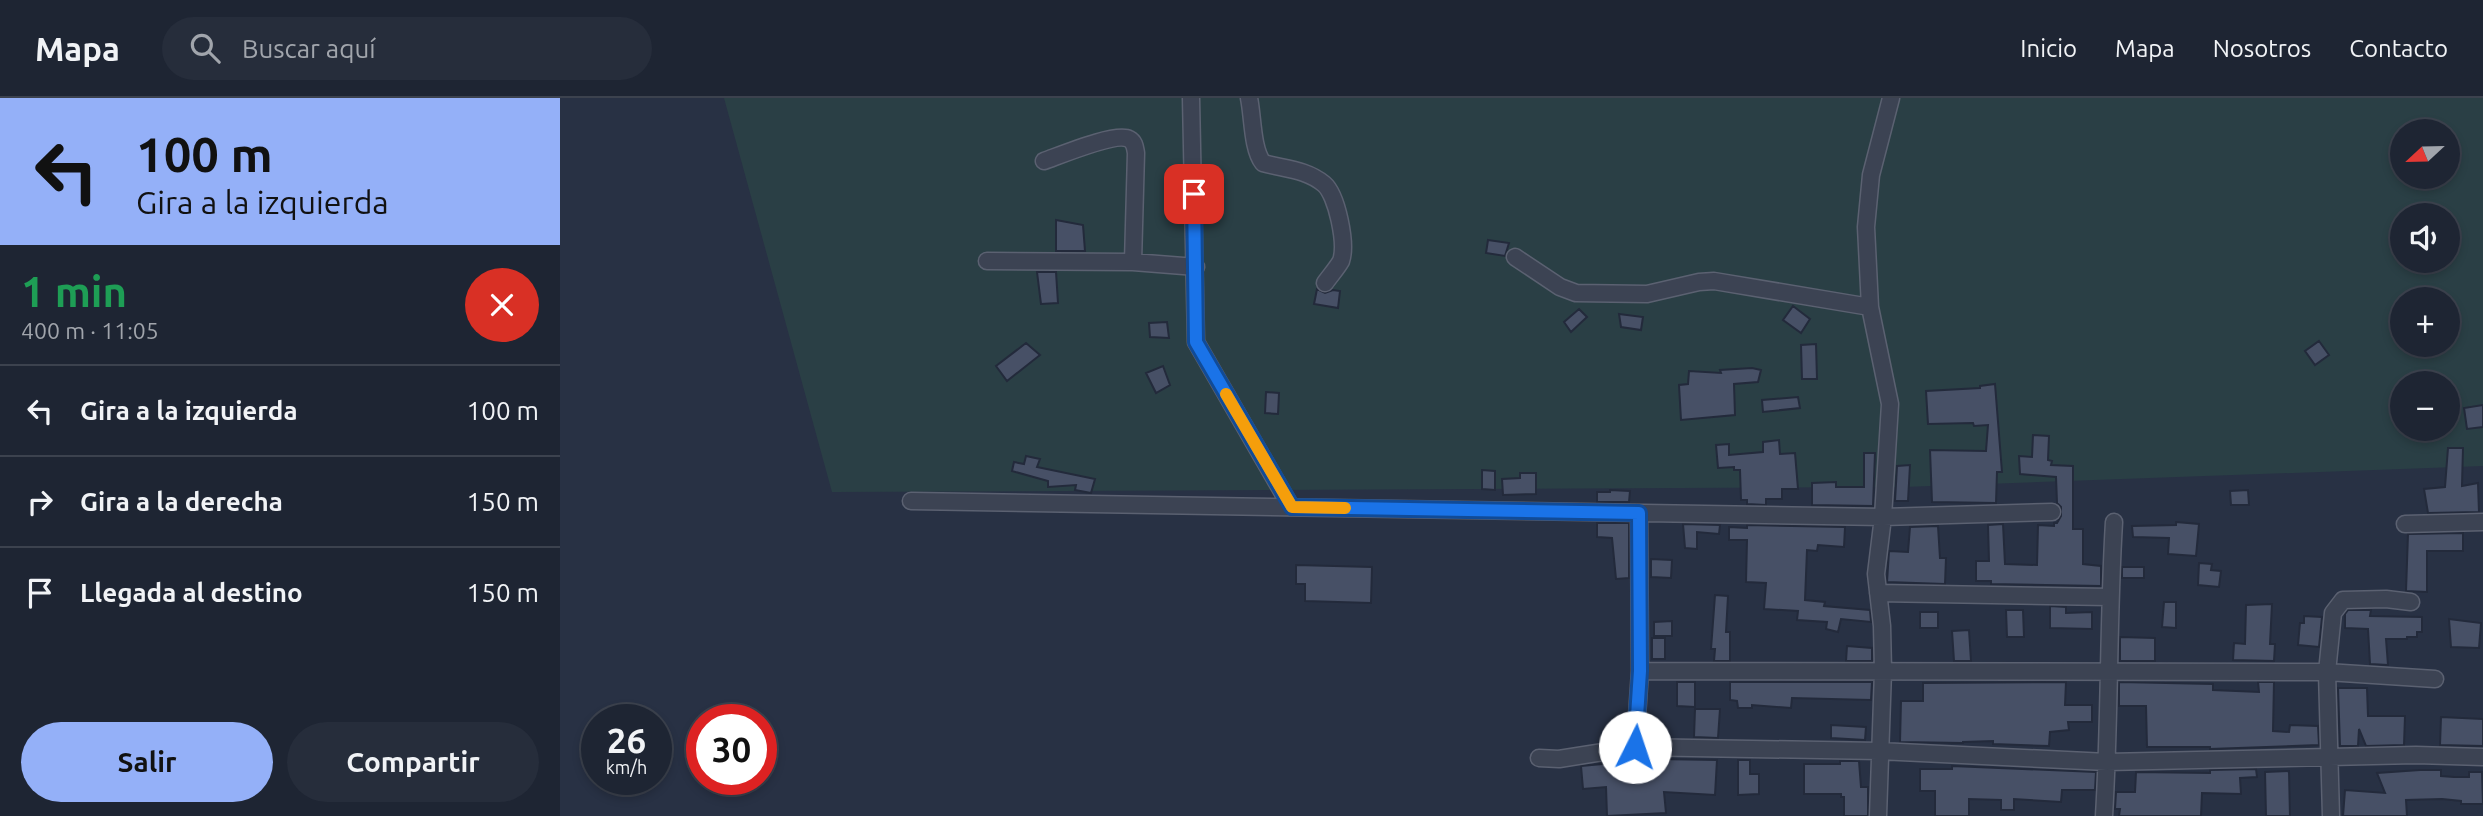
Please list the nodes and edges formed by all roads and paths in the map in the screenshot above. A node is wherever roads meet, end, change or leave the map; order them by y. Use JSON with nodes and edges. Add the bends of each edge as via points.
{"nodes":[{"id":1,"x":1191,"y":98,"type":"edge"},
{"id":2,"x":1249,"y":98,"type":"edge"},
{"id":3,"x":1891,"y":98,"type":"edge"},
{"id":4,"x":1044,"y":161,"type":"dead end"},
{"id":5,"x":1515,"y":257,"type":"dead end"},
{"id":6,"x":987,"y":261,"type":"dead end"},
{"id":7,"x":1133,"y":262,"type":"junction"},
{"id":8,"x":1196,"y":267,"type":"junction"},
{"id":9,"x":1325,"y":283,"type":"dead end"},
{"id":10,"x":1870,"y":307,"type":"junction"},
{"id":11,"x":911,"y":500,"type":"dead end"},
{"id":12,"x":1292,"y":507,"type":"junction"},
{"id":13,"x":2052,"y":512,"type":"dead end"},
{"id":14,"x":1639,"y":513,"type":"junction"},
{"id":15,"x":1884,"y":517,"type":"junction"},
{"id":16,"x":2114,"y":522,"type":"dead end"},
{"id":17,"x":2483,"y":522,"type":"edge"},
{"id":18,"x":2405,"y":524,"type":"dead end"},
{"id":19,"x":1878,"y":593,"type":"junction"},
{"id":20,"x":2109,"y":597,"type":"junction"},
{"id":21,"x":2411,"y":602,"type":"dead end"},
{"id":22,"x":1640,"y":671,"type":"junction"},
{"id":23,"x":1883,"y":671,"type":"junction"},
{"id":24,"x":2108,"y":671,"type":"junction"},
{"id":25,"x":2327,"y":671,"type":"junction"},
{"id":26,"x":2435,"y":679,"type":"dead end"},
{"id":27,"x":1635,"y":747,"type":"junction"},
{"id":28,"x":1879,"y":751,"type":"junction"},
{"id":29,"x":2330,"y":757,"type":"junction"},
{"id":30,"x":2483,"y":757,"type":"edge"},
{"id":31,"x":1539,"y":758,"type":"dead end"},
{"id":32,"x":2107,"y":762,"type":"junction"},
{"id":33,"x":1878,"y":816,"type":"edge"},
{"id":34,"x":2104,"y":816,"type":"edge"},
{"id":35,"x":2330,"y":816,"type":"edge"}],
"edges":[{"from":1,"to":8,"type":"street"},
{"from":2,"to":9,"type":"street","via":[[1256,149],[1263,163],[1315,178],[1326,185],[1334,201],[1343,250]]},
{"from":3,"to":10,"type":"street","via":[[1871,175],[1866,227]]},
{"from":4,"to":7,"type":"street","via":[[1115,138],[1133,142]]},
{"from":5,"to":10,"type":"street","via":[[1560,287],[1576,292],[1647,293],[1714,281]]},
{"from":6,"to":7,"type":"street"},
{"from":7,"to":8,"type":"street"},
{"from":8,"to":12,"type":"street","via":[[1196,342]]},
{"from":10,"to":15,"type":"street","via":[[1890,404]]},
{"from":11,"to":12,"type":"street"},
{"from":12,"to":14,"type":"street"},
{"from":13,"to":15,"type":"street"},
{"from":14,"to":15,"type":"street"},
{"from":14,"to":22,"type":"street"},
{"from":15,"to":19,"type":"street"},
{"from":16,"to":20,"type":"street"},
{"from":17,"to":18,"type":"street"},
{"from":19,"to":20,"type":"street"},
{"from":19,"to":23,"type":"street"},
{"from":20,"to":24,"type":"street"},
{"from":21,"to":25,"type":"street","via":[[2343,600],[2333,612]]},
{"from":22,"to":23,"type":"street"},
{"from":22,"to":27,"type":"street"},
{"from":23,"to":24,"type":"street"},
{"from":23,"to":28,"type":"street"},
{"from":24,"to":25,"type":"street"},
{"from":24,"to":32,"type":"street"},
{"from":25,"to":26,"type":"street"},
{"from":25,"to":29,"type":"street"},
{"from":27,"to":28,"type":"street"},
{"from":27,"to":31,"type":"street"},
{"from":28,"to":32,"type":"street"},
{"from":28,"to":33,"type":"street"},
{"from":29,"to":30,"type":"street"},
{"from":29,"to":32,"type":"street"},
{"from":29,"to":35,"type":"street"},
{"from":32,"to":34,"type":"street"}]}
